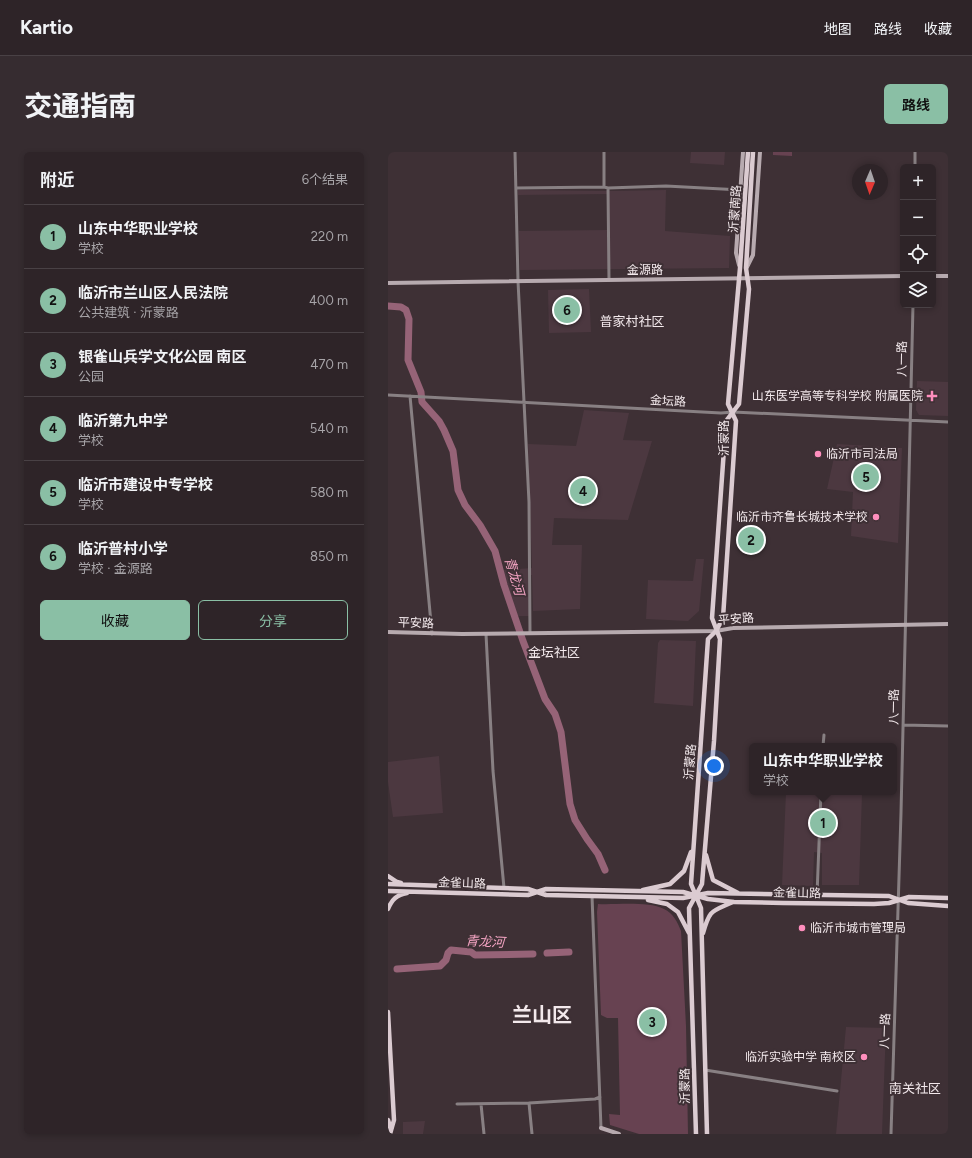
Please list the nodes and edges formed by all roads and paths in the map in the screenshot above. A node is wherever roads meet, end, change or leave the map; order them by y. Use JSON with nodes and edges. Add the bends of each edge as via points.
{"nodes":[{"id":1,"x":515,"y":152,"type":"edge"},
{"id":2,"x":604,"y":152,"type":"edge"},
{"id":3,"x":743,"y":152,"type":"edge"},
{"id":4,"x":748,"y":152,"type":"edge"},
{"id":5,"x":753,"y":152,"type":"edge"},
{"id":6,"x":760,"y":152,"type":"edge"},
{"id":7,"x":915,"y":152,"type":"edge"},
{"id":8,"x":915,"y":164,"type":"edge"},
{"id":9,"x":516,"y":188,"type":"junction"},
{"id":10,"x":606,"y":188,"type":"junction"},
{"id":11,"x":741,"y":190,"type":"junction"},
{"id":12,"x":740,"y":268,"type":"junction"},
{"id":13,"x":746,"y":268,"type":"junction"},
{"id":14,"x":900,"y":276,"type":"edge"},
{"id":15,"x":936,"y":276,"type":"edge"},
{"id":16,"x":948,"y":276,"type":"edge"},
{"id":17,"x":748,"y":278,"type":"junction"},
{"id":18,"x":739,"y":279,"type":"junction"},
{"id":19,"x":609,"y":280,"type":"junction"},
{"id":20,"x":518,"y":281,"type":"junction"},
{"id":21,"x":388,"y":283,"type":"edge"},
{"id":22,"x":912,"y":308,"type":"edge"},
{"id":23,"x":388,"y":395,"type":"edge"},
{"id":24,"x":410,"y":396,"type":"junction"},
{"id":25,"x":523,"y":403,"type":"junction"},
{"id":26,"x":733,"y":412,"type":"junction"},
{"id":27,"x":910,"y":421,"type":"junction"},
{"id":28,"x":948,"y":422,"type":"edge"},
{"id":29,"x":905,"y":624,"type":"junction"},
{"id":30,"x":948,"y":624,"type":"edge"},
{"id":31,"x":716,"y":631,"type":"junction"},
{"id":32,"x":388,"y":632,"type":"edge"},
{"id":33,"x":528,"y":633,"type":"junction"},
{"id":34,"x":432,"y":634,"type":"junction"},
{"id":35,"x":486,"y":634,"type":"junction"},
{"id":36,"x":903,"y":725,"type":"junction"},
{"id":37,"x":948,"y":726,"type":"edge"},
{"id":38,"x":824,"y":735,"type":"dead end"},
{"id":39,"x":823,"y":743,"type":"edge"},
{"id":40,"x":821,"y":795,"type":"edge"},
{"id":41,"x":693,"y":847,"type":"junction"},
{"id":42,"x":705,"y":850,"type":"junction"},
{"id":43,"x":388,"y":876,"type":"edge"},
{"id":44,"x":388,"y":884,"type":"edge"},
{"id":45,"x":419,"y":886,"type":"junction"},
{"id":46,"x":504,"y":888,"type":"junction"},
{"id":47,"x":388,"y":891,"type":"edge"},
{"id":48,"x":413,"y":891,"type":"junction"},
{"id":49,"x":635,"y":891,"type":"junction"},
{"id":50,"x":536,"y":892,"type":"junction"},
{"id":51,"x":740,"y":893,"type":"junction"},
{"id":52,"x":817,"y":895,"type":"junction"},
{"id":53,"x":592,"y":896,"type":"junction"},
{"id":54,"x":695,"y":896,"type":"junction"},
{"id":55,"x":637,"y":897,"type":"junction"},
{"id":56,"x":948,"y":898,"type":"edge"},
{"id":57,"x":898,"y":900,"type":"junction"},
{"id":58,"x":734,"y":902,"type":"junction"},
{"id":59,"x":948,"y":906,"type":"edge"},
{"id":60,"x":388,"y":909,"type":"edge"},
{"id":61,"x":690,"y":934,"type":"junction"},
{"id":62,"x":701,"y":936,"type":"junction"},
{"id":63,"x":388,"y":1012,"type":"edge"},
{"id":64,"x":706,"y":1070,"type":"junction"},
{"id":65,"x":837,"y":1091,"type":"dead end"},
{"id":66,"x":600,"y":1097,"type":"junction"},
{"id":67,"x":529,"y":1103,"type":"junction"},
{"id":68,"x":457,"y":1104,"type":"dead end"},
{"id":69,"x":481,"y":1104,"type":"junction"},
{"id":70,"x":388,"y":1120,"type":"edge"},
{"id":71,"x":601,"y":1128,"type":"joint"},
{"id":72,"x":391,"y":1132,"type":"edge"},
{"id":73,"x":612,"y":1133,"type":"edge"},
{"id":74,"x":484,"y":1134,"type":"edge"},
{"id":75,"x":532,"y":1134,"type":"edge"},
{"id":76,"x":619,"y":1134,"type":"edge"},
{"id":77,"x":696,"y":1134,"type":"edge"},
{"id":78,"x":707,"y":1134,"type":"edge"},
{"id":79,"x":891,"y":1134,"type":"edge"}],
"edges":[{"from":1,"to":9,"type":"street"},
{"from":2,"to":10,"type":"street"},
{"from":3,"to":11,"type":"street"},
{"from":4,"to":12,"type":"main road","name":"沂蒙南路"},
{"from":5,"to":13,"type":"main road","name":"沂蒙南路"},
{"from":6,"to":13,"type":"street","via":[[753,255]]},
{"from":7,"to":8,"type":"street"},
{"from":9,"to":10,"type":"street"},
{"from":9,"to":20,"type":"street"},
{"from":10,"to":11,"type":"street","via":[[666,186]]},
{"from":10,"to":19,"type":"street"},
{"from":11,"to":12,"type":"street","via":[[736,253]]},
{"from":12,"to":18,"type":"main road","name":"沂蒙路"},
{"from":13,"to":17,"type":"main road","name":"沂蒙路"},
{"from":14,"to":17,"type":"street","name":"金源路"},
{"from":15,"to":16,"type":"street"},
{"from":17,"to":18,"type":"street","name":"金源路"},
{"from":17,"to":26,"type":"main road","name":"沂蒙路","via":[[739,404]]},
{"from":18,"to":19,"type":"street","name":"金源路"},
{"from":18,"to":26,"type":"main road","name":"沂蒙路","via":[[728,404]]},
{"from":19,"to":20,"type":"street","name":"金源路"},
{"from":20,"to":21,"type":"street","name":"金源路"},
{"from":20,"to":25,"type":"street"},
{"from":22,"to":27,"type":"street","name":"八一路"},
{"from":23,"to":24,"type":"street","name":"金坛路"},
{"from":24,"to":25,"type":"street","name":"金坛路"},
{"from":24,"to":34,"type":"street"},
{"from":25,"to":26,"type":"street","name":"金坛路"},
{"from":25,"to":33,"type":"street","via":[[529,502]]},
{"from":26,"to":27,"type":"street","name":"金坛路"},
{"from":26,"to":31,"type":"main road","name":"沂蒙路","via":[[736,421],[723,618]]},
{"from":26,"to":31,"type":"main road","name":"沂蒙路","via":[[726,421],[712,618]]},
{"from":27,"to":28,"type":"street","name":"金坛路"},
{"from":27,"to":29,"type":"street","name":"八一路"},
{"from":29,"to":30,"type":"street","name":"平安路"},
{"from":29,"to":31,"type":"street","name":"平安路","via":[[733,628]]},
{"from":29,"to":36,"type":"street","name":"八一路"},
{"from":31,"to":33,"type":"street","name":"平安路"},
{"from":31,"to":41,"type":"main road","name":"沂蒙路","via":[[708,639]]},
{"from":31,"to":42,"type":"main road","name":"沂蒙路","via":[[720,639]]},
{"from":32,"to":34,"type":"street","name":"平安路"},
{"from":33,"to":35,"type":"street","name":"平安路"},
{"from":34,"to":35,"type":"street","name":"平安路"},
{"from":35,"to":46,"type":"street","via":[[493,771]]},
{"from":36,"to":37,"type":"street"},
{"from":36,"to":57,"type":"street","name":"八一路"},
{"from":38,"to":39,"type":"street"},
{"from":40,"to":52,"type":"street"},
{"from":41,"to":49,"type":"main road","via":[[684,871],[670,884]]},
{"from":41,"to":54,"type":"main road","name":"沂蒙路","via":[[691,884]]},
{"from":42,"to":51,"type":"main road","via":[[713,880]]},
{"from":42,"to":54,"type":"main road","name":"沂蒙路","via":[[702,884]]},
{"from":43,"to":45,"type":"main road","via":[[397,882]]},
{"from":44,"to":45,"type":"main road","name":"金雀山路"},
{"from":45,"to":46,"type":"main road","name":"金雀山路"},
{"from":46,"to":50,"type":"main road","name":"金雀山路"},
{"from":47,"to":48,"type":"main road","name":"金雀山路"},
{"from":48,"to":50,"type":"main road","name":"金雀山路","via":[[528,895]]},
{"from":48,"to":60,"type":"main road","via":[[399,895]]},
{"from":49,"to":50,"type":"main road","name":"金雀山路","via":[[546,889]]},
{"from":49,"to":54,"type":"main road","name":"金雀山路","via":[[683,892]]},
{"from":50,"to":53,"type":"main road","name":"金雀山路","via":[[546,895]]},
{"from":51,"to":52,"type":"main road","name":"金雀山路"},
{"from":51,"to":54,"type":"main road","name":"金雀山路","via":[[708,893]]},
{"from":52,"to":57,"type":"main road","name":"金雀山路","via":[[890,896]]},
{"from":53,"to":55,"type":"main road","name":"金雀山路"},
{"from":53,"to":66,"type":"street"},
{"from":54,"to":55,"type":"main road","name":"金雀山路"},
{"from":54,"to":58,"type":"main road","name":"金雀山路"},
{"from":54,"to":61,"type":"main road","name":"沂蒙路","via":[[689,908]]},
{"from":54,"to":62,"type":"main road","name":"沂蒙路","via":[[701,908]]},
{"from":55,"to":61,"type":"main road","via":[[667,904],[678,912]]},
{"from":56,"to":57,"type":"main road","name":"金雀山路","via":[[909,897]]},
{"from":57,"to":58,"type":"main road","name":"金雀山路","via":[[874,904]]},
{"from":57,"to":59,"type":"main road","name":"金雀山路"},
{"from":57,"to":79,"type":"street","name":"八一路"},
{"from":58,"to":62,"type":"main road","via":[[712,912],[707,918]]},
{"from":61,"to":77,"type":"main road","name":"沂蒙路"},
{"from":62,"to":64,"type":"main road","name":"沂蒙路"},
{"from":63,"to":72,"type":"main road","via":[[394,1120]]},
{"from":64,"to":65,"type":"street"},
{"from":64,"to":78,"type":"main road","name":"沂蒙路"},
{"from":66,"to":67,"type":"street"},
{"from":66,"to":71,"type":"street"},
{"from":67,"to":69,"type":"street"},
{"from":67,"to":75,"type":"street"},
{"from":68,"to":69,"type":"street"},
{"from":69,"to":74,"type":"street"},
{"from":70,"to":72,"type":"main road"},
{"from":71,"to":73,"type":"street"},
{"from":73,"to":76,"type":"street"}]}
